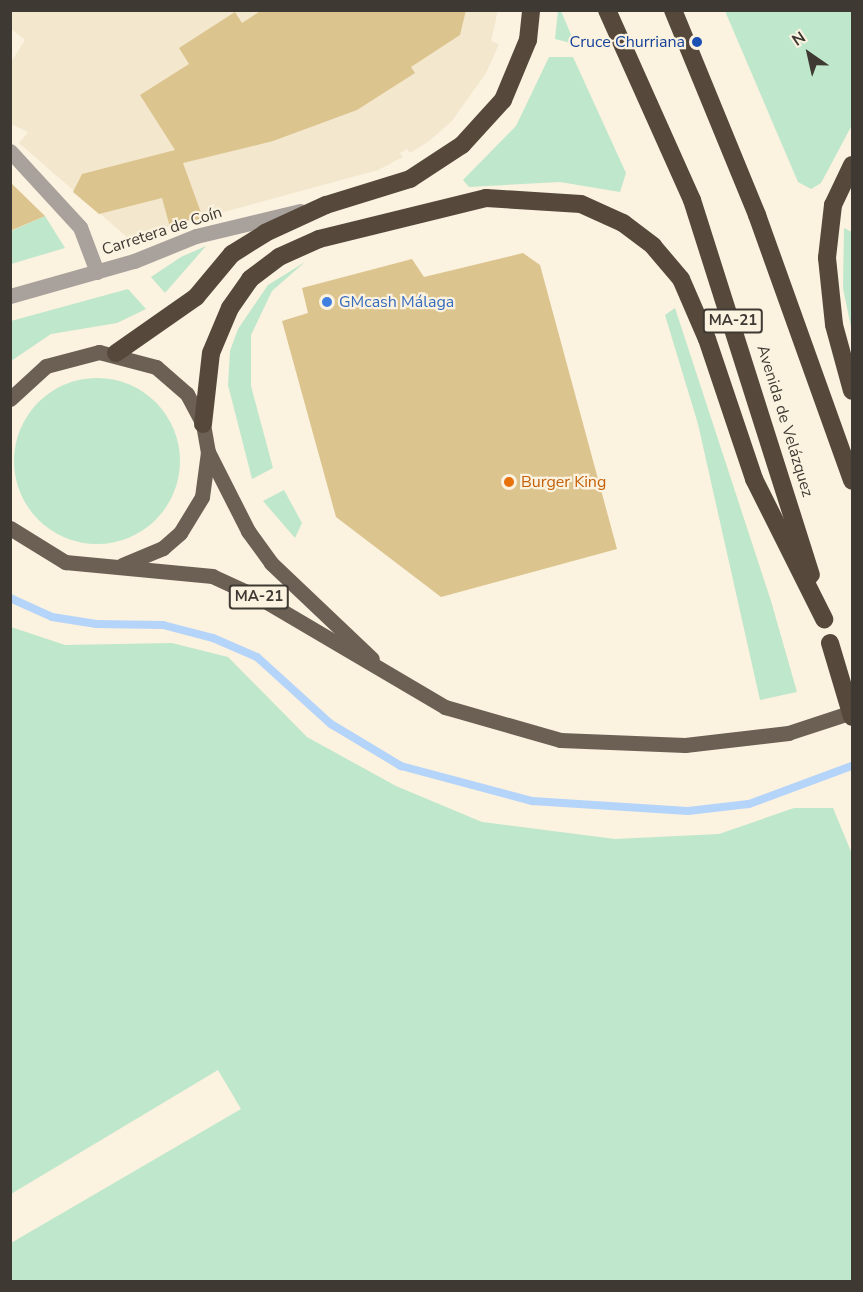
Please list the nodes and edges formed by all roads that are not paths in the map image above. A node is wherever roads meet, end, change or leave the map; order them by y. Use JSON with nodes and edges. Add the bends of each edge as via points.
{"nodes":[{"id":1,"x":531,"y":10,"type":"edge"},
{"id":2,"x":607,"y":10,"type":"edge"},
{"id":3,"x":673,"y":10,"type":"edge"},
{"id":4,"x":10,"y":151,"type":"edge"},
{"id":5,"x":852,"y":165,"type":"edge"},
{"id":6,"x":326,"y":205,"type":"junction"},
{"id":7,"x":97,"y":272,"type":"junction"},
{"id":8,"x":10,"y":296,"type":"edge"},
{"id":9,"x":116,"y":352,"type":"junction"},
{"id":10,"x":852,"y":392,"type":"edge"},
{"id":11,"x":11,"y":398,"type":"edge"},
{"id":12,"x":203,"y":424,"type":"junction"},
{"id":13,"x":208,"y":452,"type":"junction"},
{"id":14,"x":852,"y":481,"type":"edge"},
{"id":15,"x":10,"y":518,"type":"edge"},
{"id":16,"x":15,"y":530,"type":"edge"},
{"id":17,"x":119,"y":567,"type":"junction"},
{"id":18,"x":824,"y":619,"type":"junction"},
{"id":19,"x":385,"y":671,"type":"junction"},
{"id":20,"x":852,"y":712,"type":"edge"},
{"id":21,"x":852,"y":717,"type":"edge"}],
"edges":[{"from":1,"to":6,"type":"highway","via":[[528,40],[503,100],[462,145],[410,179]]},
{"from":2,"to":18,"type":"highway","name":"Avenida de Velázquez","number":"MA-21","via":[[692,200],[772,439]]},
{"from":3,"to":14,"type":"highway","via":[[757,215]]},
{"from":4,"to":7,"type":"street","via":[[80,227]]},
{"from":5,"to":10,"type":"highway","via":[[833,205],[827,258],[834,325]]},
{"from":6,"to":7,"type":"street","name":"Carretera de Coín","via":[[196,236]]},
{"from":6,"to":9,"type":"highway","via":[[265,232],[232,254],[196,297]]},
{"from":7,"to":8,"type":"street","name":"Carretera de Coín"},
{"from":9,"to":11,"type":"main road","via":[[71,356],[46,366]]},
{"from":9,"to":12,"type":"main road","via":[[156,367],[187,394]]},
{"from":12,"to":13,"type":"main road"},
{"from":12,"to":18,"type":"highway","via":[[211,352],[230,308],[250,279],[279,257],[319,239],[486,198],[581,204],[623,223],[653,246],[681,279],[707,339],[754,479]]},
{"from":13,"to":17,"type":"main road","via":[[202,497],[180,532],[163,548]]},
{"from":13,"to":19,"type":"main road","number":"MA-21","via":[[248,531],[271,563]]},
{"from":15,"to":16,"type":"main road"},
{"from":16,"to":17,"type":"main road","via":[[65,562]]},
{"from":17,"to":19,"type":"main road","number":"MA-21","via":[[212,576],[260,598]]},
{"from":18,"to":21,"type":"highway","name":"Avenida de Velázquez","number":"MA-21","bridge":true},
{"from":19,"to":20,"type":"main road","number":"MA-21","via":[[445,707],[560,740],[685,745],[788,733]]}]}
